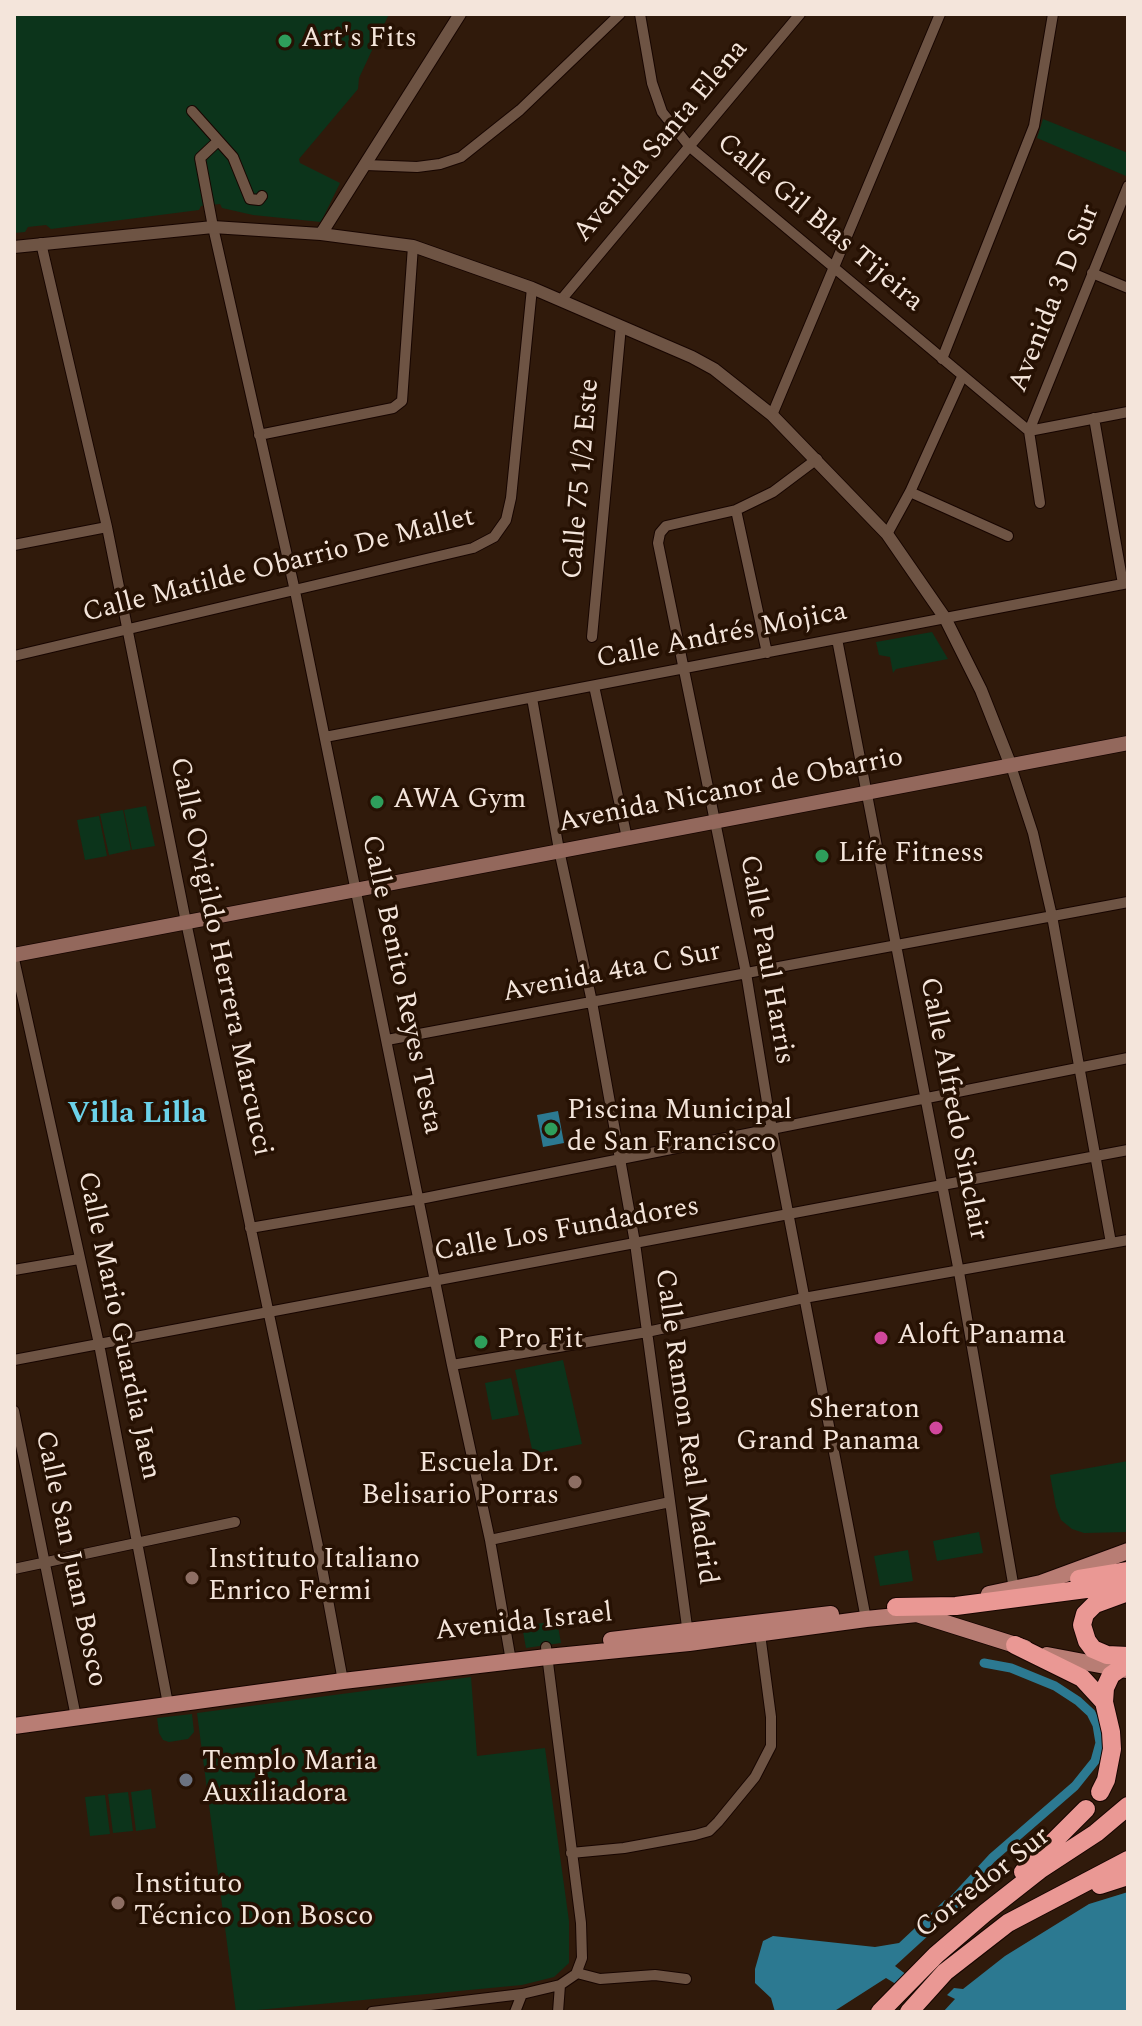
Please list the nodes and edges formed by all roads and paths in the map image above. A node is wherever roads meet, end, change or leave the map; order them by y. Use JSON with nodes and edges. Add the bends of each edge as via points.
{"nodes":[{"id":1,"x":460,"y":14,"type":"edge"},
{"id":2,"x":620,"y":14,"type":"edge"},
{"id":3,"x":640,"y":14,"type":"edge"},
{"id":4,"x":800,"y":14,"type":"edge"},
{"id":5,"x":940,"y":14,"type":"edge"},
{"id":6,"x":1053,"y":14,"type":"edge"},
{"id":7,"x":192,"y":111,"type":"dead end"},
{"id":8,"x":218,"y":141,"type":"junction"},
{"id":9,"x":690,"y":147,"type":"junction"},
{"id":10,"x":366,"y":165,"type":"junction"},
{"id":11,"x":1128,"y":186,"type":"edge"},
{"id":12,"x":262,"y":196,"type":"dead end"},
{"id":13,"x":213,"y":227,"type":"junction"},
{"id":14,"x":321,"y":234,"type":"junction"},
{"id":15,"x":41,"y":243,"type":"junction"},
{"id":16,"x":413,"y":246,"type":"junction"},
{"id":17,"x":14,"y":247,"type":"edge"},
{"id":18,"x":833,"y":269,"type":"junction"},
{"id":19,"x":1092,"y":273,"type":"junction"},
{"id":20,"x":532,"y":288,"type":"junction"},
{"id":21,"x":1128,"y":288,"type":"edge"},
{"id":22,"x":561,"y":300,"type":"junction"},
{"id":23,"x":621,"y":326,"type":"junction"},
{"id":24,"x":942,"y":359,"type":"junction"},
{"id":25,"x":962,"y":377,"type":"junction"},
{"id":26,"x":1128,"y":412,"type":"edge"},
{"id":27,"x":772,"y":415,"type":"junction"},
{"id":28,"x":1094,"y":418,"type":"junction"},
{"id":29,"x":1029,"y":431,"type":"junction"},
{"id":30,"x":259,"y":435,"type":"junction"},
{"id":31,"x":817,"y":459,"type":"junction"},
{"id":32,"x":910,"y":492,"type":"junction"},
{"id":33,"x":1040,"y":503,"type":"dead end"},
{"id":34,"x":736,"y":510,"type":"junction"},
{"id":35,"x":107,"y":527,"type":"junction"},
{"id":36,"x":887,"y":534,"type":"junction"},
{"id":37,"x":1008,"y":536,"type":"dead end"},
{"id":38,"x":14,"y":545,"type":"edge"},
{"id":39,"x":1126,"y":584,"type":"edge"},
{"id":40,"x":295,"y":591,"type":"junction"},
{"id":41,"x":945,"y":618,"type":"junction"},
{"id":42,"x":128,"y":631,"type":"junction"},
{"id":43,"x":592,"y":637,"type":"dead end"},
{"id":44,"x":837,"y":639,"type":"junction"},
{"id":45,"x":767,"y":653,"type":"junction"},
{"id":46,"x":14,"y":656,"type":"edge"},
{"id":47,"x":685,"y":668,"type":"junction"},
{"id":48,"x":594,"y":686,"type":"junction"},
{"id":49,"x":532,"y":698,"type":"junction"},
{"id":50,"x":325,"y":737,"type":"junction"},
{"id":51,"x":1128,"y":743,"type":"edge"},
{"id":52,"x":1011,"y":766,"type":"junction"},
{"id":53,"x":867,"y":793,"type":"junction"},
{"id":54,"x":715,"y":821,"type":"junction"},
{"id":55,"x":627,"y":838,"type":"junction"},
{"id":56,"x":559,"y":850,"type":"junction"},
{"id":57,"x":356,"y":889,"type":"junction"},
{"id":58,"x":1128,"y":902,"type":"edge"},
{"id":59,"x":1052,"y":916,"type":"junction"},
{"id":60,"x":186,"y":922,"type":"junction"},
{"id":61,"x":896,"y":947,"type":"junction"},
{"id":62,"x":14,"y":957,"type":"edge"},
{"id":63,"x":746,"y":973,"type":"junction"},
{"id":64,"x":592,"y":1002,"type":"junction"},
{"id":65,"x":387,"y":1040,"type":"junction"},
{"id":66,"x":1128,"y":1058,"type":"edge"},
{"id":67,"x":1079,"y":1068,"type":"junction"},
{"id":68,"x":926,"y":1100,"type":"junction"},
{"id":69,"x":772,"y":1128,"type":"junction"},
{"id":70,"x":1128,"y":1150,"type":"edge"},
{"id":71,"x":1095,"y":1156,"type":"junction"},
{"id":72,"x":619,"y":1157,"type":"junction"},
{"id":73,"x":942,"y":1186,"type":"junction"},
{"id":74,"x":420,"y":1199,"type":"junction"},
{"id":75,"x":790,"y":1214,"type":"junction"},
{"id":76,"x":250,"y":1228,"type":"junction"},
{"id":77,"x":1128,"y":1240,"type":"edge"},
{"id":78,"x":635,"y":1243,"type":"junction"},
{"id":79,"x":1111,"y":1243,"type":"junction"},
{"id":80,"x":79,"y":1259,"type":"junction"},
{"id":81,"x":14,"y":1270,"type":"edge"},
{"id":82,"x":959,"y":1272,"type":"junction"},
{"id":83,"x":436,"y":1280,"type":"junction"},
{"id":84,"x":804,"y":1298,"type":"junction"},
{"id":85,"x":267,"y":1313,"type":"junction"},
{"id":86,"x":647,"y":1332,"type":"junction"},
{"id":87,"x":99,"y":1344,"type":"junction"},
{"id":88,"x":14,"y":1360,"type":"edge"},
{"id":89,"x":452,"y":1365,"type":"junction"},
{"id":90,"x":14,"y":1411,"type":"edge"},
{"id":91,"x":670,"y":1502,"type":"junction"},
{"id":92,"x":235,"y":1522,"type":"dead end"},
{"id":93,"x":490,"y":1540,"type":"junction"},
{"id":94,"x":137,"y":1544,"type":"junction"},
{"id":95,"x":1128,"y":1551,"type":"edge"},
{"id":96,"x":46,"y":1562,"type":"junction"},
{"id":97,"x":14,"y":1569,"type":"edge"},
{"id":98,"x":1128,"y":1571,"type":"edge"},
{"id":99,"x":1041,"y":1583,"type":"junction"},
{"id":100,"x":1014,"y":1589,"type":"junction"},
{"id":101,"x":1128,"y":1590,"type":"edge"},
{"id":102,"x":896,"y":1607,"type":"junction"},
{"id":103,"x":865,"y":1614,"type":"junction"},
{"id":104,"x":917,"y":1614,"type":"junction"},
{"id":105,"x":760,"y":1634,"type":"junction"},
{"id":106,"x":688,"y":1638,"type":"junction"},
{"id":107,"x":1015,"y":1645,"type":"junction"},
{"id":108,"x":546,"y":1652,"type":"junction"},
{"id":109,"x":510,"y":1657,"type":"junction"},
{"id":110,"x":1125,"y":1665,"type":"edge"},
{"id":111,"x":342,"y":1676,"type":"junction"},
{"id":112,"x":167,"y":1700,"type":"junction"},
{"id":113,"x":1104,"y":1702,"type":"junction"},
{"id":114,"x":75,"y":1712,"type":"junction"},
{"id":115,"x":14,"y":1717,"type":"edge"},
{"id":116,"x":14,"y":1726,"type":"edge"},
{"id":117,"x":1100,"y":1792,"type":"dead end"},
{"id":118,"x":1128,"y":1806,"type":"edge"},
{"id":119,"x":1086,"y":1809,"type":"dead end"},
{"id":120,"x":571,"y":1853,"type":"junction"},
{"id":121,"x":1128,"y":1860,"type":"edge"},
{"id":122,"x":1128,"y":1876,"type":"edge"},
{"id":123,"x":1040,"y":1904,"type":"junction"},
{"id":124,"x":985,"y":1913,"type":"junction"},
{"id":125,"x":577,"y":1973,"type":"junction"},
{"id":126,"x":686,"y":1979,"type":"dead end"},
{"id":127,"x":560,"y":1985,"type":"junction"},
{"id":128,"x":522,"y":1994,"type":"junction"},
{"id":129,"x":372,"y":2012,"type":"edge"},
{"id":130,"x":515,"y":2012,"type":"edge"},
{"id":131,"x":558,"y":2012,"type":"edge"},
{"id":132,"x":880,"y":2012,"type":"edge"},
{"id":133,"x":909,"y":2012,"type":"edge"}],
"edges":[{"from":1,"to":10,"type":"street"},
{"from":2,"to":10,"type":"street","via":[[520,110],[461,157],[417,167]]},
{"from":3,"to":9,"type":"street","name":"Calle Gil Blas Tijeira","via":[[662,112]]},
{"from":4,"to":9,"type":"street","name":"Avenida Santa Elena"},
{"from":5,"to":18,"type":"street"},
{"from":6,"to":24,"type":"street","via":[[1034,126]]},
{"from":7,"to":8,"type":"street"},
{"from":8,"to":12,"type":"street","via":[[239,166],[250,199]]},
{"from":8,"to":13,"type":"street","name":"Calle Benito Reyes Testa","via":[[200,158]]},
{"from":9,"to":18,"type":"street","name":"Calle Gil Blas Tijeira"},
{"from":9,"to":22,"type":"street","name":"Avenida Santa Elena"},
{"from":10,"to":14,"type":"street"},
{"from":11,"to":19,"type":"street","name":"Avenida 3 D Sur"},
{"from":13,"to":14,"type":"street"},
{"from":13,"to":15,"type":"street"},
{"from":13,"to":30,"type":"street","name":"Calle Benito Reyes Testa"},
{"from":14,"to":16,"type":"street"},
{"from":15,"to":17,"type":"street"},
{"from":15,"to":35,"type":"street","name":"Calle Ovigildo Herrera Marcucci"},
{"from":16,"to":20,"type":"street"},
{"from":16,"to":30,"type":"street","via":[[402,401],[393,408]]},
{"from":18,"to":24,"type":"street","name":"Calle Gil Blas Tijeira"},
{"from":18,"to":27,"type":"street"},
{"from":19,"to":21,"type":"street"},
{"from":19,"to":29,"type":"street","name":"Avenida 3 D Sur"},
{"from":20,"to":22,"type":"street"},
{"from":20,"to":40,"type":"street","name":"Calle Matilde Obarrio De Mallet","via":[[511,498],[506,520],[494,537],[473,548]]},
{"from":22,"to":23,"type":"street"},
{"from":23,"to":27,"type":"street","via":[[714,369]]},
{"from":23,"to":43,"type":"street","name":"Calle 75 1/2 Este"},
{"from":24,"to":25,"type":"street","name":"Calle Gil Blas Tijeira"},
{"from":25,"to":29,"type":"street","name":"Calle Gil Blas Tijeira"},
{"from":25,"to":32,"type":"street"},
{"from":26,"to":28,"type":"street"},
{"from":27,"to":31,"type":"street"},
{"from":28,"to":29,"type":"street"},
{"from":28,"to":39,"type":"street"},
{"from":29,"to":33,"type":"street"},
{"from":30,"to":40,"type":"street","name":"Calle Benito Reyes Testa"},
{"from":31,"to":34,"type":"street","name":"Calle Paul Harris","via":[[773,492]]},
{"from":31,"to":36,"type":"street"},
{"from":32,"to":36,"type":"street"},
{"from":32,"to":37,"type":"street"},
{"from":34,"to":45,"type":"street"},
{"from":34,"to":47,"type":"street","name":"Calle Paul Harris","via":[[666,526],[660,533]]},
{"from":35,"to":38,"type":"street"},
{"from":35,"to":42,"type":"street","name":"Calle Ovigildo Herrera Marcucci"},
{"from":36,"to":41,"type":"street"},
{"from":39,"to":41,"type":"street","name":"Calle Andrés Mojica"},
{"from":40,"to":42,"type":"street","name":"Calle Matilde Obarrio De Mallet"},
{"from":40,"to":50,"type":"street","name":"Calle Benito Reyes Testa"},
{"from":41,"to":44,"type":"street","name":"Calle Andrés Mojica"},
{"from":41,"to":52,"type":"street"},
{"from":42,"to":46,"type":"street","name":"Calle Matilde Obarrio De Mallet"},
{"from":42,"to":60,"type":"street","name":"Calle Ovigildo Herrera Marcucci"},
{"from":44,"to":45,"type":"street","name":"Calle Andrés Mojica"},
{"from":44,"to":53,"type":"street","name":"Calle Alfredo Sinclair"},
{"from":45,"to":47,"type":"street","name":"Calle Andrés Mojica"},
{"from":47,"to":48,"type":"street","name":"Calle Andrés Mojica"},
{"from":47,"to":54,"type":"street","name":"Calle Paul Harris"},
{"from":48,"to":49,"type":"street","name":"Calle Andrés Mojica"},
{"from":48,"to":55,"type":"street"},
{"from":49,"to":50,"type":"street","name":"Calle Andrés Mojica"},
{"from":49,"to":56,"type":"street","name":"Calle Ramon Real Madrid"},
{"from":50,"to":57,"type":"street","name":"Calle Benito Reyes Testa"},
{"from":51,"to":52,"type":"main road","name":"Avenida Nicanor de Obarrio"},
{"from":52,"to":53,"type":"main road","name":"Avenida Nicanor de Obarrio"},
{"from":52,"to":59,"type":"street"},
{"from":53,"to":54,"type":"main road","name":"Avenida Nicanor de Obarrio"},
{"from":53,"to":61,"type":"street","name":"Calle Alfredo Sinclair"},
{"from":54,"to":55,"type":"main road","name":"Avenida Nicanor de Obarrio"},
{"from":54,"to":63,"type":"street","name":"Calle Paul Harris"},
{"from":55,"to":56,"type":"main road","name":"Avenida Nicanor de Obarrio"},
{"from":56,"to":57,"type":"main road","name":"Avenida Nicanor de Obarrio"},
{"from":56,"to":64,"type":"street","name":"Calle Ramon Real Madrid"},
{"from":57,"to":60,"type":"main road","name":"Avenida Nicanor de Obarrio"},
{"from":57,"to":65,"type":"street","name":"Calle Benito Reyes Testa"},
{"from":58,"to":59,"type":"street","name":"Avenida 4ta C Sur"},
{"from":59,"to":61,"type":"street","name":"Avenida 4ta C Sur"},
{"from":59,"to":67,"type":"street"},
{"from":60,"to":62,"type":"main road","name":"Avenida Nicanor de Obarrio"},
{"from":60,"to":76,"type":"street","name":"Calle Ovigildo Herrera Marcucci"},
{"from":61,"to":63,"type":"street","name":"Avenida 4ta C Sur"},
{"from":61,"to":68,"type":"street","name":"Calle Alfredo Sinclair"},
{"from":62,"to":80,"type":"street","name":"Calle Mario Guardia Jaen"},
{"from":63,"to":64,"type":"street","name":"Avenida 4ta C Sur"},
{"from":63,"to":69,"type":"street","name":"Calle Paul Harris"},
{"from":64,"to":65,"type":"street","name":"Avenida 4ta C Sur"},
{"from":64,"to":72,"type":"street","name":"Calle Ramon Real Madrid"},
{"from":65,"to":74,"type":"street","name":"Calle Benito Reyes Testa"},
{"from":66,"to":67,"type":"street"},
{"from":67,"to":68,"type":"street"},
{"from":67,"to":71,"type":"street"},
{"from":68,"to":69,"type":"street"},
{"from":68,"to":73,"type":"street","name":"Calle Alfredo Sinclair"},
{"from":69,"to":72,"type":"street"},
{"from":69,"to":75,"type":"street","name":"Calle Paul Harris"},
{"from":70,"to":71,"type":"street","name":"Calle Los Fundadores"},
{"from":71,"to":73,"type":"street","name":"Calle Los Fundadores"},
{"from":71,"to":79,"type":"street"},
{"from":72,"to":74,"type":"street"},
{"from":72,"to":78,"type":"street","name":"Calle Ramon Real Madrid"},
{"from":73,"to":75,"type":"street","name":"Calle Los Fundadores"},
{"from":73,"to":82,"type":"street","name":"Calle Alfredo Sinclair"},
{"from":74,"to":76,"type":"street"},
{"from":74,"to":83,"type":"street","name":"Calle Benito Reyes Testa"},
{"from":75,"to":78,"type":"street","name":"Calle Los Fundadores"},
{"from":75,"to":84,"type":"street","name":"Calle Paul Harris"},
{"from":76,"to":85,"type":"street","name":"Calle Ovigildo Herrera Marcucci"},
{"from":77,"to":79,"type":"street"},
{"from":78,"to":83,"type":"street","name":"Calle Los Fundadores"},
{"from":78,"to":86,"type":"street","name":"Calle Ramon Real Madrid"},
{"from":79,"to":82,"type":"street"},
{"from":80,"to":81,"type":"street"},
{"from":80,"to":87,"type":"street","name":"Calle Mario Guardia Jaen"},
{"from":82,"to":84,"type":"street"},
{"from":82,"to":100,"type":"street","name":"Calle Alfredo Sinclair"},
{"from":83,"to":85,"type":"street","name":"Calle Los Fundadores"},
{"from":83,"to":89,"type":"street","name":"Calle Benito Reyes Testa"},
{"from":84,"to":86,"type":"street"},
{"from":84,"to":103,"type":"street","name":"Calle Paul Harris"},
{"from":85,"to":87,"type":"street","name":"Calle Los Fundadores"},
{"from":85,"to":111,"type":"street","name":"Calle Ovigildo Herrera Marcucci"},
{"from":86,"to":89,"type":"street"},
{"from":86,"to":91,"type":"street","name":"Calle Ramon Real Madrid"},
{"from":87,"to":88,"type":"street","name":"Calle Los Fundadores"},
{"from":87,"to":94,"type":"street","name":"Calle Mario Guardia Jaen"},
{"from":89,"to":93,"type":"street","name":"Calle Benito Reyes Testa"},
{"from":90,"to":96,"type":"street","name":"Calle San Juan Bosco"},
{"from":91,"to":93,"type":"street"},
{"from":91,"to":106,"type":"street","name":"Calle Ramon Real Madrid"},
{"from":92,"to":94,"type":"street"},
{"from":93,"to":109,"type":"street","name":"Calle Benito Reyes Testa"},
{"from":94,"to":96,"type":"street"},
{"from":94,"to":112,"type":"street","name":"Calle Mario Guardia Jaen"},
{"from":95,"to":99,"type":"main road","name":"Avenida Israel"},
{"from":96,"to":97,"type":"street"},
{"from":96,"to":114,"type":"street","name":"Calle San Juan Bosco"},
{"from":98,"to":99,"type":"highway"},
{"from":99,"to":100,"type":"main road","name":"Avenida Israel"},
{"from":100,"to":102,"type":"main road","name":"Avenida Israel"},
{"from":101,"to":102,"type":"highway","via":[[1086,1589],[956,1606]]},
{"from":101,"to":104,"type":"highway"},
{"from":101,"to":110,"type":"highway","via":[[1095,1604],[1082,1625],[1093,1649]]},
{"from":102,"to":103,"type":"main road","name":"Avenida Israel"},
{"from":103,"to":104,"type":"main road"},
{"from":103,"to":105,"type":"main road","name":"Avenida Israel"},
{"from":103,"to":106,"type":"main road","name":"Avenida Israel"},
{"from":104,"to":107,"type":"main road"},
{"from":105,"to":106,"type":"main road","name":"Avenida Israel"},
{"from":105,"to":120,"type":"street","via":[[771,1746],[755,1777],[718,1822],[695,1835]]},
{"from":106,"to":108,"type":"main road","name":"Avenida Israel"},
{"from":107,"to":110,"type":"main road","via":[[1054,1657]]},
{"from":107,"to":113,"type":"highway","via":[[1082,1678]]},
{"from":108,"to":109,"type":"main road","name":"Avenida Israel"},
{"from":108,"to":120,"type":"street"},
{"from":109,"to":111,"type":"main road","name":"Avenida Israel"},
{"from":110,"to":113,"type":"highway","via":[[1107,1681]]},
{"from":111,"to":112,"type":"main road","name":"Avenida Israel"},
{"from":112,"to":114,"type":"main road","name":"Avenida Israel"},
{"from":113,"to":117,"type":"highway","via":[[1112,1749]]},
{"from":114,"to":115,"type":"main road","name":"Avenida Israel"},
{"from":114,"to":116,"type":"main road","name":"Avenida Israel"},
{"from":118,"to":124,"type":"highway","name":"Corredor Sur"},
{"from":119,"to":124,"type":"highway"},
{"from":120,"to":125,"type":"street","via":[[582,1934]]},
{"from":121,"to":123,"type":"highway","name":"Corredor Sur"},
{"from":122,"to":123,"type":"highway"},
{"from":123,"to":133,"type":"highway","name":"Corredor Sur","via":[[945,1972]]},
{"from":124,"to":132,"type":"highway","name":"Corredor Sur"},
{"from":125,"to":126,"type":"street","via":[[600,1979]]},
{"from":125,"to":127,"type":"street"},
{"from":127,"to":128,"type":"street"},
{"from":127,"to":131,"type":"street"},
{"from":128,"to":129,"type":"street"},
{"from":128,"to":130,"type":"street"}]}
